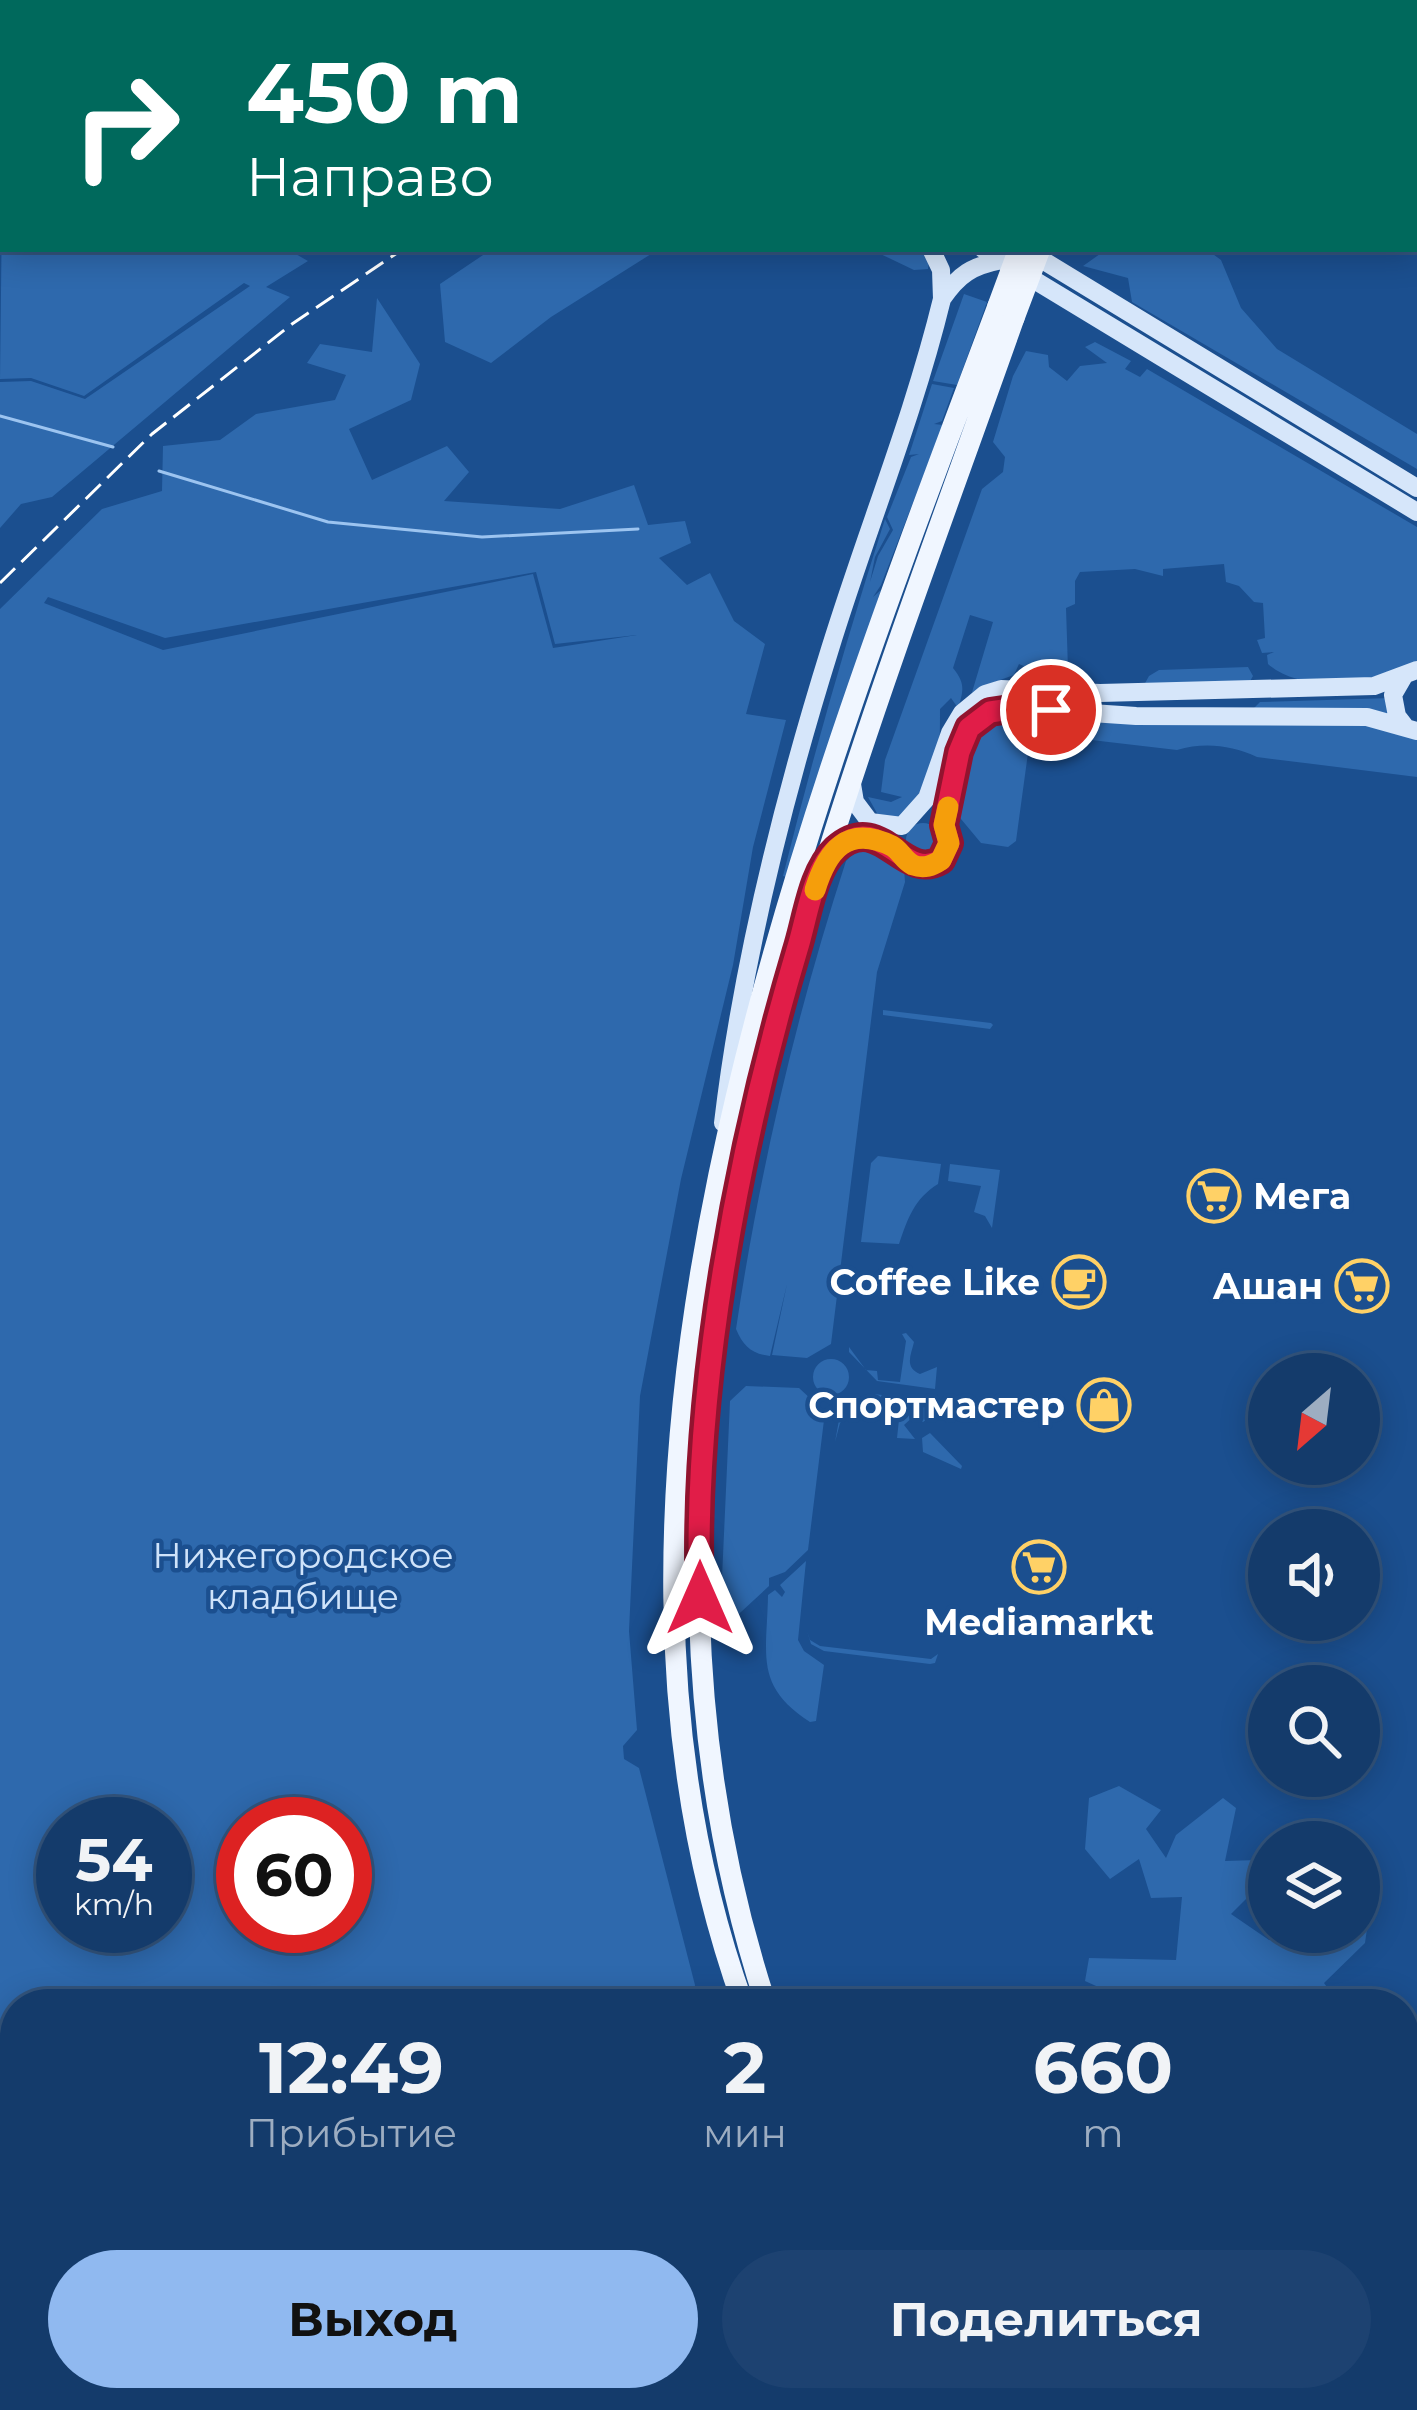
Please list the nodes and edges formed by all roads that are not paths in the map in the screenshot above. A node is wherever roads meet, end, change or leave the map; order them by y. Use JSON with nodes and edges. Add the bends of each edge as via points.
{"nodes":[{"id":1,"x":932,"y":252,"type":"edge"},
{"id":2,"x":1038,"y":252,"type":"edge"},
{"id":3,"x":1015,"y":253,"type":"edge"},
{"id":4,"x":942,"y":299,"type":"junction"},
{"id":5,"x":1006,"y":312,"type":"junction"},
{"id":6,"x":1417,"y":488,"type":"edge"},
{"id":7,"x":1417,"y":512,"type":"edge"},
{"id":8,"x":1410,"y":673,"type":"edge"},
{"id":9,"x":1410,"y":728,"type":"edge"},
{"id":10,"x":852,"y":779,"type":"junction"},
{"id":11,"x":908,"y":821,"type":"junction"},
{"id":12,"x":944,"y":825,"type":"junction"},
{"id":13,"x":898,"y":849,"type":"junction"},
{"id":14,"x":824,"y":861,"type":"junction"},
{"id":15,"x":716,"y":1178,"type":"junction"},
{"id":16,"x":739,"y":1989,"type":"edge"},
{"id":17,"x":762,"y":1989,"type":"edge"}],
"edges":[{"from":1,"to":4,"type":"main road"},
{"from":2,"to":5,"type":"main road","bridge":true},
{"from":3,"to":4,"type":"main road","via":[[972,266]]},
{"from":3,"to":5,"type":"main road","bridge":true},
{"from":3,"to":6,"type":"main road"},
{"from":3,"to":7,"type":"main road"},
{"from":4,"to":15,"type":"main road","via":[[810,713],[757,926]]},
{"from":5,"to":10,"type":"main road"},
{"from":5,"to":15,"type":"main road","via":[[875,640],[802,854]]},
{"from":8,"to":9,"type":"main road","via":[[1396,685],[1393,706]]},
{"from":8,"to":11,"type":"main road","via":[[1375,686],[1001,689],[962,713],[927,798]]},
{"from":9,"to":12,"type":"main road","via":[[1366,717],[990,712],[963,740]]},
{"from":10,"to":11,"type":"main road","via":[[855,802],[870,821]]},
{"from":10,"to":14,"type":"main road"},
{"from":11,"to":12,"type":"main road"},
{"from":11,"to":13,"type":"main road"},
{"from":12,"to":13,"type":"main road","via":[[949,843],[933,865],[914,865]]},
{"from":13,"to":14,"type":"main road","via":[[853,838]]},
{"from":14,"to":17,"type":"main road","via":[[734,1213],[702,1486],[708,1744],[722,1847]]},
{"from":15,"to":16,"type":"main road","via":[[683,1412],[675,1564],[685,1743],[704,1868]]}]}
